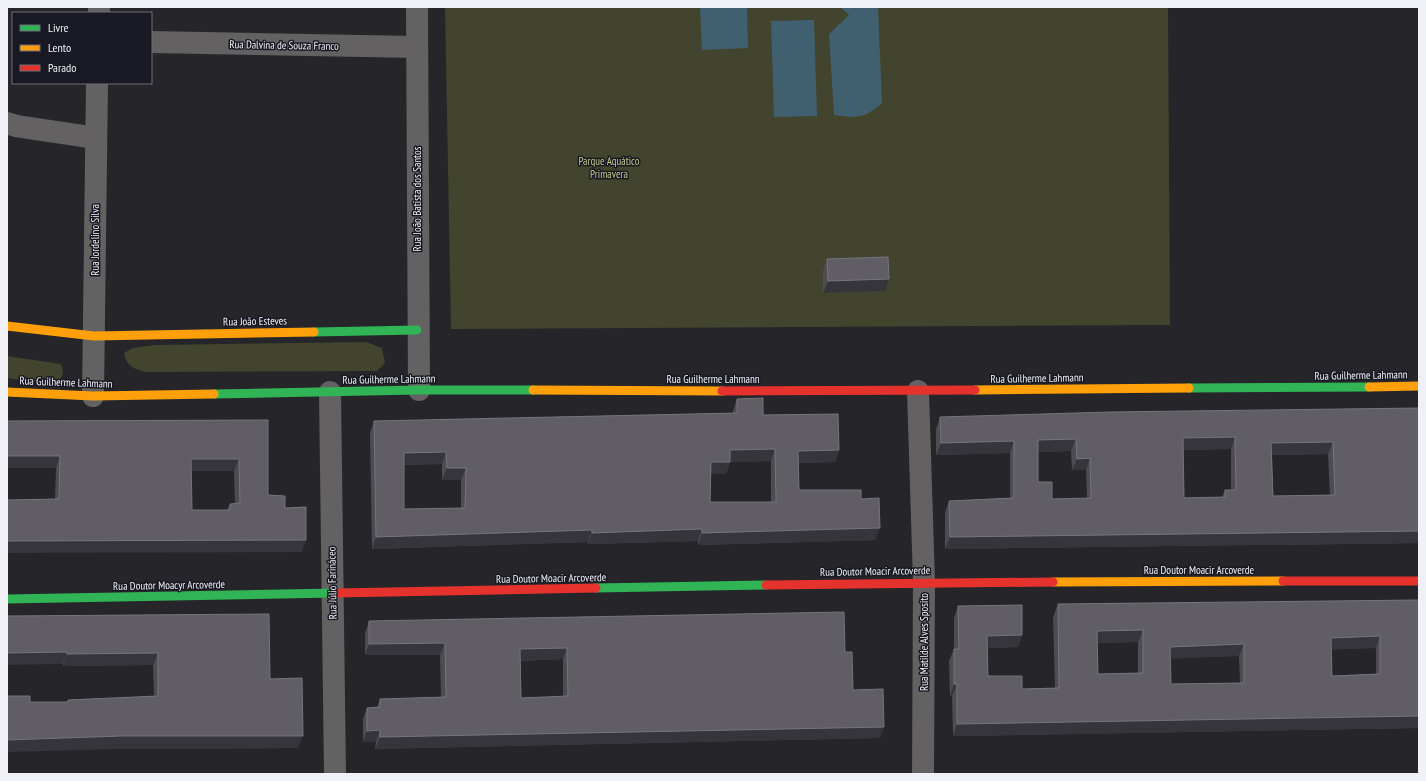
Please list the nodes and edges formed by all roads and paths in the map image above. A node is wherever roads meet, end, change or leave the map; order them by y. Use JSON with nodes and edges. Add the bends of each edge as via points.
{"nodes":[{"id":1,"x":417,"y":7,"type":"edge"},
{"id":2,"x":152,"y":42,"type":"edge"},
{"id":3,"x":418,"y":48,"type":"junction"},
{"id":4,"x":97,"y":84,"type":"edge"},
{"id":5,"x":7,"y":123,"type":"edge"},
{"id":6,"x":96,"y":138,"type":"junction"},
{"id":7,"x":7,"y":326,"type":"edge"},
{"id":8,"x":418,"y":330,"type":"junction"},
{"id":9,"x":94,"y":336,"type":"junction"},
{"id":10,"x":1419,"y":386,"type":"edge"},
{"id":11,"x":419,"y":390,"type":"junction"},
{"id":12,"x":918,"y":391,"type":"junction"},
{"id":13,"x":7,"y":392,"type":"edge"},
{"id":14,"x":330,"y":392,"type":"junction"},
{"id":15,"x":93,"y":396,"type":"junction"},
{"id":16,"x":1419,"y":581,"type":"edge"},
{"id":17,"x":924,"y":582,"type":"junction"},
{"id":18,"x":332,"y":595,"type":"junction"},
{"id":19,"x":7,"y":599,"type":"edge"},
{"id":20,"x":335,"y":774,"type":"edge"},
{"id":21,"x":923,"y":774,"type":"edge"}],
"edges":[{"from":1,"to":3,"type":"street","name":"Rua João Batista dos Santos"},
{"from":2,"to":3,"type":"street","name":"Rua Dalvina de Souza Franco"},
{"from":3,"to":8,"type":"street","name":"Rua João Batista dos Santos"},
{"from":4,"to":6,"type":"street","name":"Rua Jordelino Silva"},
{"from":5,"to":6,"type":"street"},
{"from":6,"to":9,"type":"street","name":"Rua Jordelino Silva"},
{"from":7,"to":9,"type":"street","name":"Rua João Esteves"},
{"from":8,"to":9,"type":"street","name":"Rua João Esteves"},
{"from":8,"to":11,"type":"street","name":"Rua João Batista dos Santos"},
{"from":9,"to":15,"type":"street","name":"Rua Jordelino Silva"},
{"from":10,"to":12,"type":"street","name":"Rua Guilherme Lahmann"},
{"from":11,"to":12,"type":"street","name":"Rua Guilherme Lahmann"},
{"from":11,"to":14,"type":"street","name":"Rua Guilherme Lahmann"},
{"from":12,"to":17,"type":"street","name":"Rua Matilde Alves Sposito"},
{"from":13,"to":15,"type":"street","name":"Rua Guilherme Lahmann"},
{"from":14,"to":15,"type":"street","name":"Rua Guilherme Lahmann"},
{"from":14,"to":18,"type":"street","name":"Rua Júlio Farináceo"},
{"from":16,"to":17,"type":"street","name":"Rua Doutor Moacir Arcoverde"},
{"from":17,"to":18,"type":"street","name":"Rua Doutor Moacir Arcoverde"},
{"from":17,"to":21,"type":"street","name":"Rua Matilde Alves Sposito"},
{"from":18,"to":19,"type":"street","name":"Rua Doutor Moacyr Arcoverde"},
{"from":18,"to":20,"type":"street","name":"Rua Júlio Farináceo"}]}
